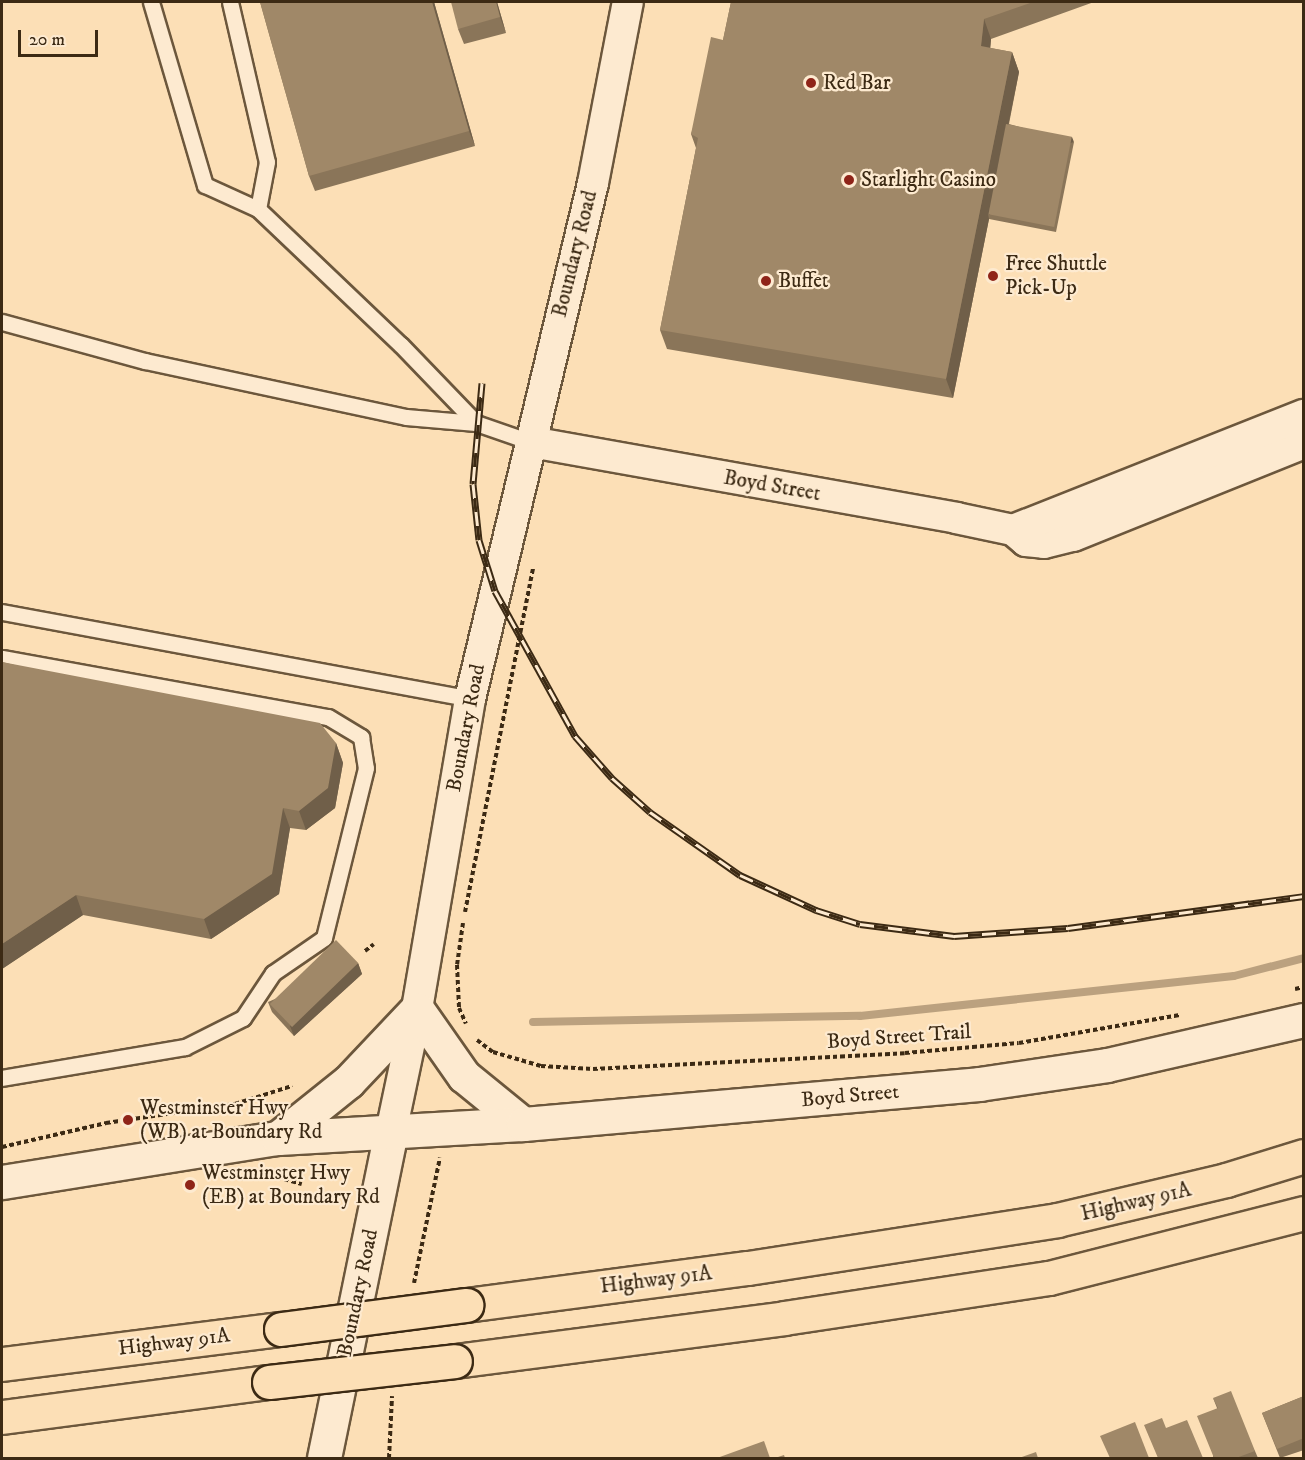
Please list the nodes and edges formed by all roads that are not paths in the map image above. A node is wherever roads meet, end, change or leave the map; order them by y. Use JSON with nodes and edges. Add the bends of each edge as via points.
{"nodes":[{"id":1,"x":151,"y":2,"type":"edge"},
{"id":2,"x":230,"y":2,"type":"edge"},
{"id":3,"x":628,"y":2,"type":"edge"},
{"id":4,"x":258,"y":209,"type":"junction"},
{"id":5,"x":2,"y":322,"type":"edge"},
{"id":6,"x":1304,"y":415,"type":"edge"},
{"id":7,"x":476,"y":423,"type":"junction"},
{"id":8,"x":531,"y":442,"type":"junction"},
{"id":9,"x":1304,"y":444,"type":"edge"},
{"id":10,"x":1012,"y":530,"type":"junction"},
{"id":11,"x":2,"y":612,"type":"edge"},
{"id":12,"x":2,"y":658,"type":"edge"},
{"id":13,"x":470,"y":699,"type":"junction"},
{"id":14,"x":417,"y":1009,"type":"junction"},
{"id":15,"x":1304,"y":1020,"type":"edge"},
{"id":16,"x":2,"y":1078,"type":"edge"},
{"id":17,"x":523,"y":1124,"type":"junction"},
{"id":18,"x":391,"y":1132,"type":"junction"},
{"id":19,"x":278,"y":1138,"type":"junction"},
{"id":20,"x":1304,"y":1156,"type":"edge"},
{"id":21,"x":2,"y":1182,"type":"edge"},
{"id":22,"x":1304,"y":1214,"type":"edge"},
{"id":23,"x":2,"y":1364,"type":"edge"},
{"id":24,"x":2,"y":1418,"type":"edge"},
{"id":25,"x":324,"y":1458,"type":"edge"}],
"edges":[{"from":1,"to":4,"type":"lane","via":[[205,185]]},
{"from":2,"to":4,"type":"lane","via":[[267,162]]},
{"from":3,"to":8,"type":"street","name":"Boundary Road","via":[[593,183]]},
{"from":4,"to":7,"type":"lane","via":[[401,345]]},
{"from":5,"to":7,"type":"lane","via":[[145,361],[394,415]]},
{"from":6,"to":10,"type":"street"},
{"from":7,"to":8,"type":"lane"},
{"from":8,"to":10,"type":"street","name":"Boyd Street"},
{"from":8,"to":13,"type":"street","name":"Boundary Road"},
{"from":9,"to":10,"type":"street","name":"Boyd Street","via":[[1073,536],[1044,543],[1026,541]]},
{"from":11,"to":13,"type":"lane"},
{"from":12,"to":16,"type":"lane","via":[[328,717],[362,737],[366,768],[324,938],[273,973],[243,1017],[185,1047]]},
{"from":13,"to":14,"type":"street","name":"Boundary Road"},
{"from":14,"to":17,"type":"main road","via":[[464,1076]]},
{"from":14,"to":18,"type":"street","name":"Boundary Road"},
{"from":14,"to":19,"type":"main road","via":[[348,1082]]},
{"from":15,"to":17,"type":"main road","name":"Boyd Street","via":[[1107,1065],[979,1084]]},
{"from":17,"to":18,"type":"main road","name":"Boyd Street"},
{"from":18,"to":19,"type":"main road","name":"Boyd Street"},
{"from":18,"to":25,"type":"main road","name":"Boundary Road"},
{"from":19,"to":21,"type":"main road","name":"Boyd Street"},
{"from":20,"to":23,"type":"highway","name":"Highway 91A","bridge":true,"via":[[1226,1180],[1057,1220],[748,1268]]},
{"from":22,"to":24,"type":"highway","bridge":true,"via":[[1049,1278],[784,1318]]}]}
